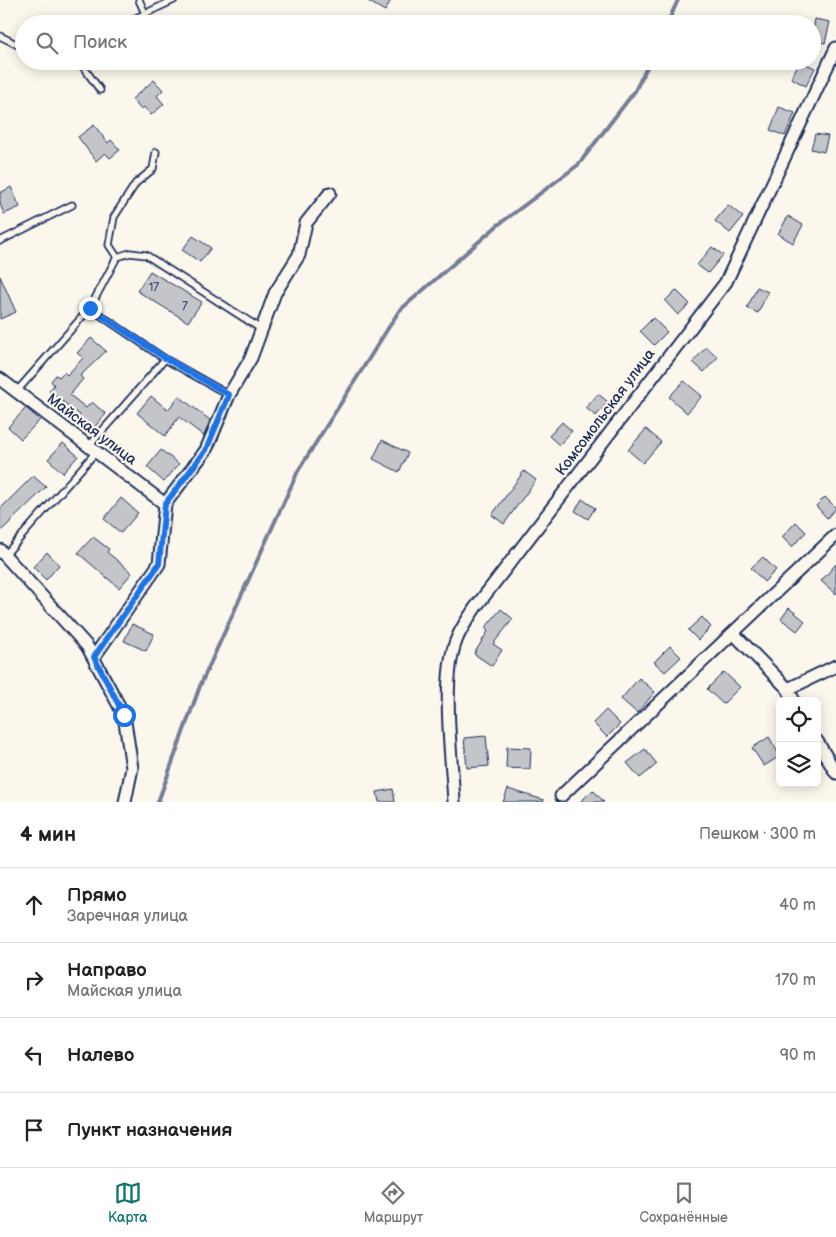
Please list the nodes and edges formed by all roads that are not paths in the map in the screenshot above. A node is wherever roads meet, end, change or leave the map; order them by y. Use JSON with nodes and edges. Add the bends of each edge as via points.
{"nodes":[{"id":1,"x":139,"y":0,"type":"edge"},
{"id":2,"x":174,"y":0,"type":"edge"},
{"id":3,"x":146,"y":13,"type":"junction"},
{"id":4,"x":142,"y":15,"type":"edge"},
{"id":5,"x":0,"y":36,"type":"edge"},
{"id":6,"x":15,"y":44,"type":"edge"},
{"id":7,"x":836,"y":48,"type":"edge"},
{"id":8,"x":86,"y":70,"type":"edge"},
{"id":9,"x":100,"y":90,"type":"dead end"},
{"id":10,"x":156,"y":152,"type":"dead end"},
{"id":11,"x":330,"y":192,"type":"dead end"},
{"id":12,"x":72,"y":205,"type":"dead end"},
{"id":13,"x":0,"y":241,"type":"edge"},
{"id":14,"x":117,"y":257,"type":"junction"},
{"id":15,"x":90,"y":308,"type":"junction"},
{"id":16,"x":261,"y":329,"type":"junction"},
{"id":17,"x":165,"y":358,"type":"junction"},
{"id":18,"x":0,"y":379,"type":"edge"},
{"id":19,"x":17,"y":391,"type":"junction"},
{"id":20,"x":229,"y":395,"type":"junction"},
{"id":21,"x":93,"y":449,"type":"junction"},
{"id":22,"x":165,"y":504,"type":"junction"},
{"id":23,"x":836,"y":535,"type":"edge"},
{"id":24,"x":2,"y":553,"type":"edge"},
{"id":25,"x":734,"y":634,"type":"junction"},
{"id":26,"x":94,"y":657,"type":"junction"},
{"id":27,"x":836,"y":666,"type":"edge"},
{"id":28,"x":788,"y":689,"type":"junction"},
{"id":29,"x":792,"y":697,"type":"edge"},
{"id":30,"x":818,"y":742,"type":"edge"},
{"id":31,"x":836,"y":773,"type":"edge"},
{"id":32,"x":561,"y":796,"type":"dead end"},
{"id":33,"x":125,"y":802,"type":"edge"},
{"id":34,"x":454,"y":802,"type":"edge"}],
"edges":[{"from":1,"to":3,"type":"lane"},
{"from":2,"to":3,"type":"lane"},
{"from":3,"to":4,"type":"lane"},
{"from":5,"to":6,"type":"lane"},
{"from":7,"to":34,"type":"street","name":"Комсомольская улица","via":[[726,282],[481,600],[456,641],[449,691]]},
{"from":8,"to":9,"type":"lane"},
{"from":10,"to":14,"type":"lane","via":[[153,169],[136,183],[114,217],[109,245]]},
{"from":11,"to":16,"type":"street","via":[[306,223],[299,255],[275,293]]},
{"from":12,"to":13,"type":"lane"},
{"from":14,"to":15,"type":"lane"},
{"from":14,"to":16,"type":"lane","via":[[130,253],[146,255]]},
{"from":15,"to":17,"type":"lane"},
{"from":15,"to":19,"type":"lane"},
{"from":16,"to":20,"type":"street","via":[[251,358]]},
{"from":17,"to":20,"type":"lane"},
{"from":17,"to":21,"type":"lane"},
{"from":18,"to":19,"type":"street","name":"Майская улица"},
{"from":19,"to":21,"type":"street","name":"Майская улица"},
{"from":20,"to":22,"type":"street","via":[[206,450]]},
{"from":21,"to":22,"type":"street","name":"Майская улица"},
{"from":21,"to":24,"type":"lane"},
{"from":22,"to":26,"type":"street","via":[[159,564]]},
{"from":23,"to":25,"type":"street"},
{"from":24,"to":26,"type":"street"},
{"from":25,"to":28,"type":"street"},
{"from":25,"to":32,"type":"street"},
{"from":26,"to":33,"type":"street","via":[[124,715],[132,768]]},
{"from":27,"to":28,"type":"street"},
{"from":28,"to":29,"type":"street"},
{"from":30,"to":31,"type":"street"}]}
